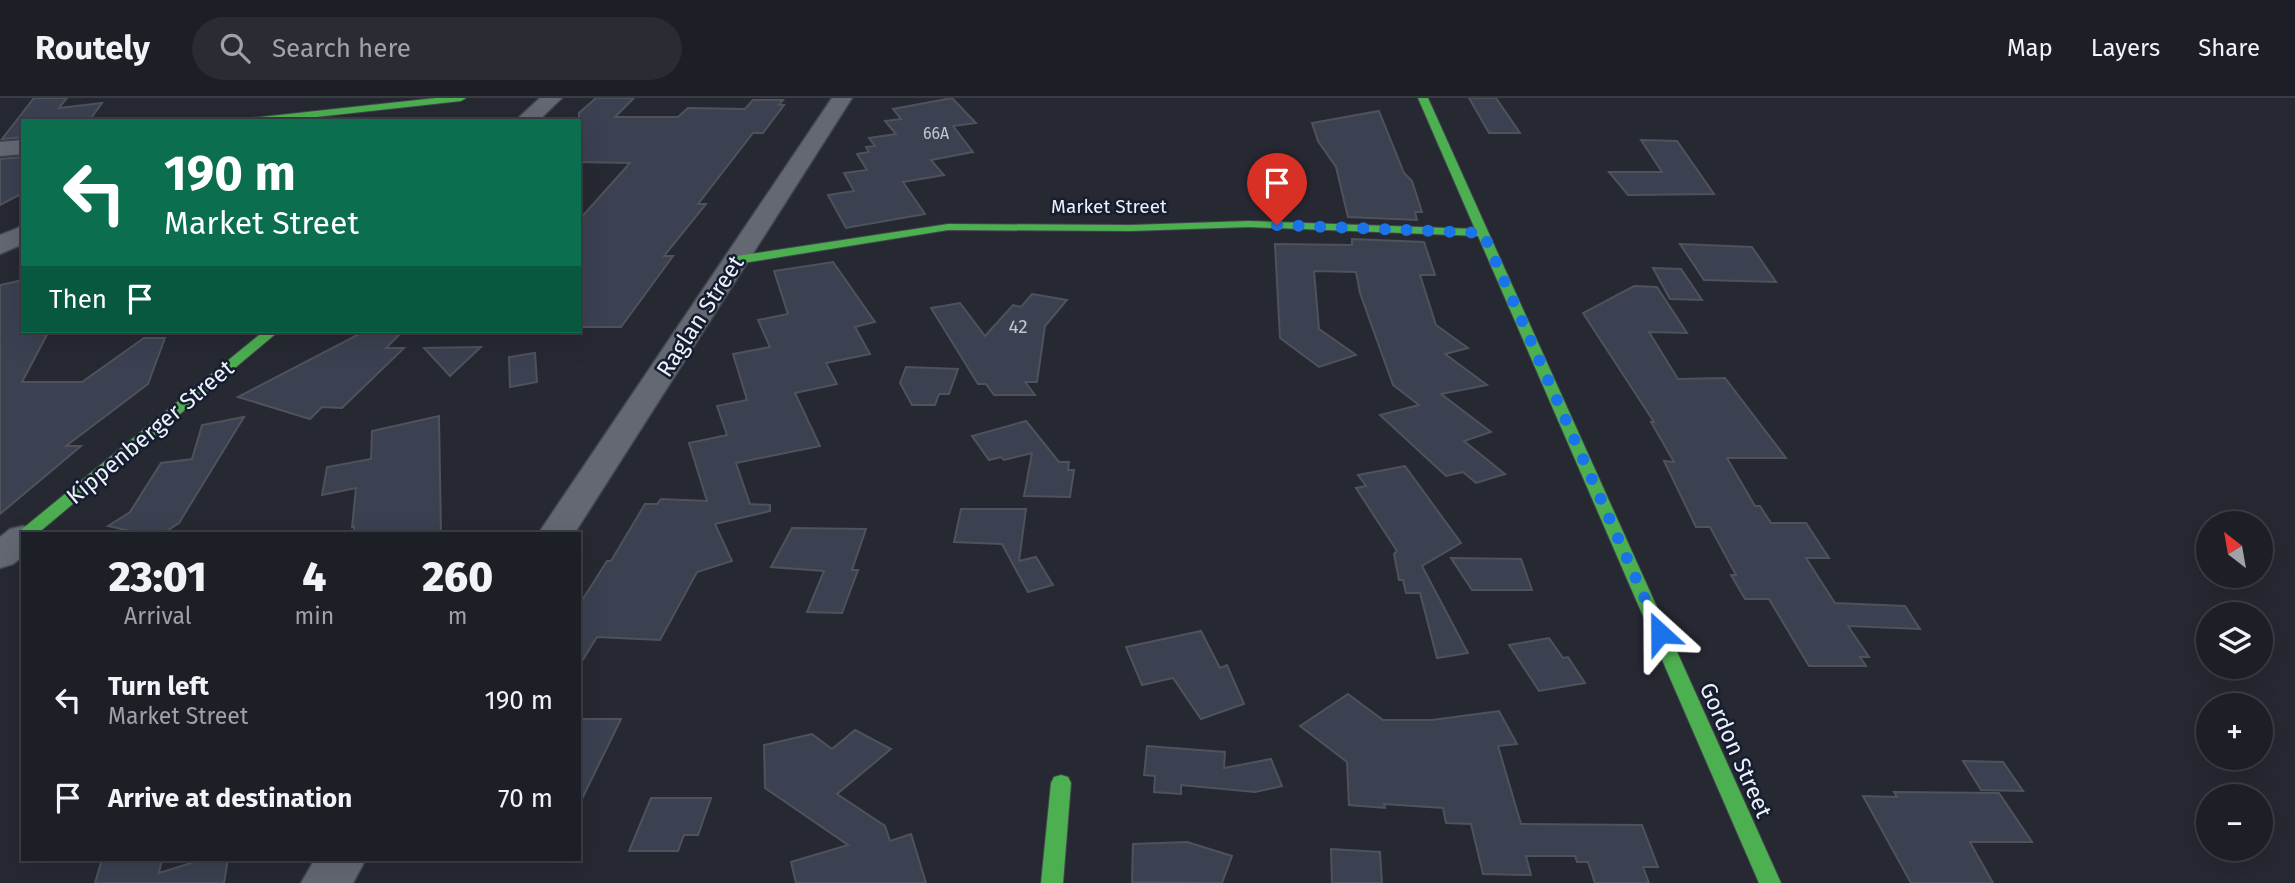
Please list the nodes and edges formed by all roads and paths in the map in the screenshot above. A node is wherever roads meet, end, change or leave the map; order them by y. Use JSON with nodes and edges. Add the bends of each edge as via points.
{"nodes":[{"id":1,"x":406,"y":98,"type":"edge"},
{"id":2,"x":461,"y":98,"type":"edge"},
{"id":3,"x":552,"y":98,"type":"edge"},
{"id":4,"x":842,"y":98,"type":"edge"},
{"id":5,"x":1423,"y":98,"type":"edge"},
{"id":6,"x":254,"y":119,"type":"edge"},
{"id":7,"x":270,"y":119,"type":"edge"},
{"id":8,"x":527,"y":119,"type":"edge"},
{"id":9,"x":21,"y":147,"type":"edge"},
{"id":10,"x":0,"y":149,"type":"edge"},
{"id":11,"x":1483,"y":233,"type":"junction"},
{"id":12,"x":21,"y":234,"type":"edge"},
{"id":13,"x":0,"y":246,"type":"edge"},
{"id":14,"x":737,"y":260,"type":"junction"},
{"id":15,"x":270,"y":333,"type":"edge"},
{"id":16,"x":29,"y":532,"type":"edge"},
{"id":17,"x":557,"y":532,"type":"edge"},
{"id":18,"x":21,"y":539,"type":"edge"},
{"id":19,"x":0,"y":556,"type":"edge"},
{"id":20,"x":1060,"y":783,"type":"dead end"},
{"id":21,"x":341,"y":861,"type":"edge"},
{"id":22,"x":326,"y":883,"type":"edge"},
{"id":23,"x":1052,"y":883,"type":"edge"},
{"id":24,"x":1770,"y":883,"type":"edge"}],
"edges":[{"from":1,"to":6,"type":"street"},
{"from":2,"to":7,"type":"street"},
{"from":3,"to":8,"type":"street"},
{"from":4,"to":14,"type":"street","name":"Raglan Street"},
{"from":5,"to":11,"type":"street","name":"Gordon Street"},
{"from":9,"to":10,"type":"street"},
{"from":11,"to":14,"type":"street","name":"Market Street","via":[[1249,224],[948,227]]},
{"from":11,"to":24,"type":"street","name":"Gordon Street"},
{"from":12,"to":13,"type":"street"},
{"from":14,"to":17,"type":"street","name":"Raglan Street"},
{"from":15,"to":16,"type":"street","name":"Kippenberger Street"},
{"from":18,"to":19,"type":"street"},
{"from":20,"to":23,"type":"street"},
{"from":21,"to":22,"type":"street"}]}
